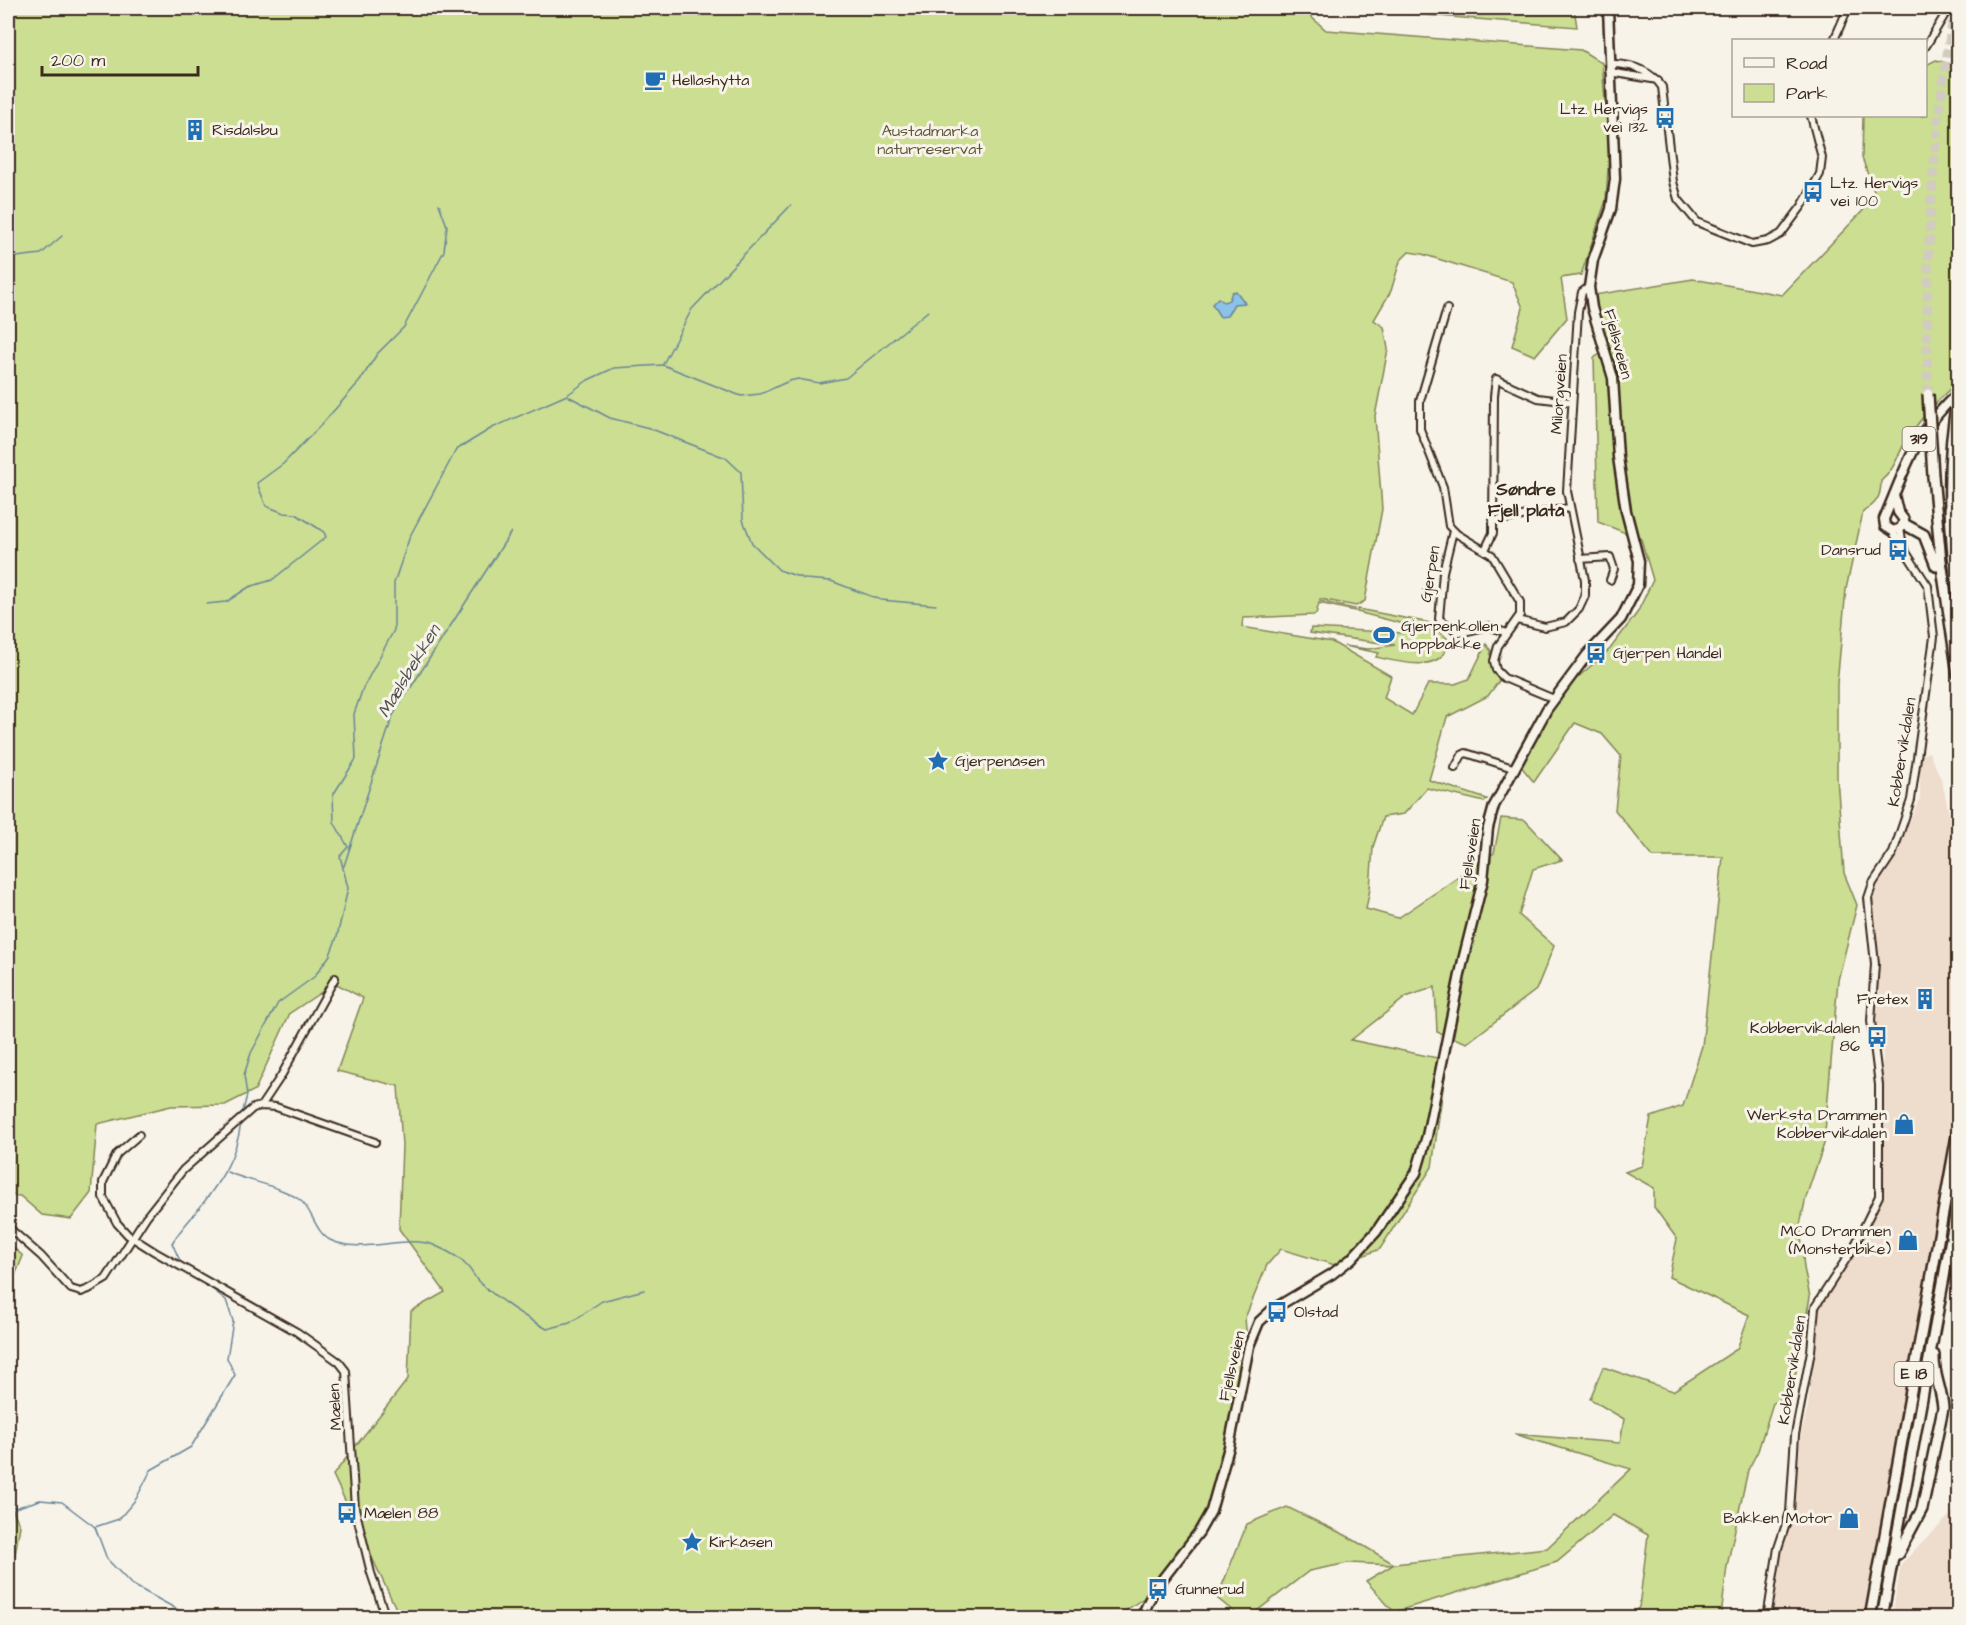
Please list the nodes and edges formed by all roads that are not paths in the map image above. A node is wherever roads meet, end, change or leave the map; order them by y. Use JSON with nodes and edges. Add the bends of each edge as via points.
{"nodes":[{"id":1,"x":1608,"y":8,"type":"edge"},
{"id":2,"x":1848,"y":8,"type":"edge"},
{"id":3,"x":1949,"y":8,"type":"edge"},
{"id":4,"x":1834,"y":39,"type":"edge"},
{"id":5,"x":1927,"y":44,"type":"edge"},
{"id":6,"x":1609,"y":69,"type":"junction"},
{"id":7,"x":1658,"y":80,"type":"junction"},
{"id":8,"x":1811,"y":117,"type":"edge"},
{"id":9,"x":1589,"y":288,"type":"junction"},
{"id":10,"x":1447,"y":309,"type":"dead end"},
{"id":11,"x":1928,"y":394,"type":"tunnel mouth"},
{"id":12,"x":1959,"y":394,"type":"edge"},
{"id":13,"x":1571,"y":402,"type":"junction"},
{"id":14,"x":1959,"y":472,"type":"edge"},
{"id":15,"x":1894,"y":495,"type":"junction"},
{"id":16,"x":1569,"y":508,"type":"junction"},
{"id":17,"x":1898,"y":512,"type":"junction"},
{"id":18,"x":1888,"y":513,"type":"junction"},
{"id":19,"x":1493,"y":521,"type":"junction"},
{"id":20,"x":1898,"y":528,"type":"junction"},
{"id":21,"x":1453,"y":531,"type":"junction"},
{"id":22,"x":1485,"y":550,"type":"junction"},
{"id":23,"x":1580,"y":559,"type":"junction"},
{"id":24,"x":1953,"y":562,"type":"junction"},
{"id":25,"x":1610,"y":580,"type":"dead end"},
{"id":26,"x":1959,"y":599,"type":"edge"},
{"id":27,"x":1517,"y":620,"type":"junction"},
{"id":28,"x":1506,"y":633,"type":"junction"},
{"id":29,"x":1951,"y":634,"type":"junction"},
{"id":30,"x":1959,"y":674,"type":"edge"},
{"id":31,"x":1554,"y":699,"type":"junction"},
{"id":32,"x":1455,"y":768,"type":"dead end"},
{"id":33,"x":1513,"y":768,"type":"junction"},
{"id":34,"x":335,"y":978,"type":"dead end"},
{"id":35,"x":261,"y":1106,"type":"junction"},
{"id":36,"x":1959,"y":1130,"type":"edge"},
{"id":37,"x":140,"y":1135,"type":"dead end"},
{"id":38,"x":375,"y":1142,"type":"dead end"},
{"id":39,"x":1959,"y":1200,"type":"edge"},
{"id":40,"x":8,"y":1227,"type":"edge"},
{"id":41,"x":133,"y":1238,"type":"junction"},
{"id":42,"x":1938,"y":1311,"type":"junction"},
{"id":43,"x":1889,"y":1582,"type":"junction"},
{"id":44,"x":386,"y":1617,"type":"edge"},
{"id":45,"x":1141,"y":1617,"type":"edge"},
{"id":46,"x":1767,"y":1617,"type":"edge"},
{"id":47,"x":1870,"y":1617,"type":"edge"},
{"id":48,"x":1882,"y":1617,"type":"edge"}],
"edges":[{"from":1,"to":6,"type":"main road","name":"Fjellsveien"},
{"from":2,"to":4,"type":"street"},
{"from":3,"to":5,"type":"street"},
{"from":6,"to":7,"type":"street"},
{"from":6,"to":7,"type":"street","via":[[1622,64]]},
{"from":6,"to":9,"type":"main road","name":"Fjellsveien","via":[[1615,179],[1611,209],[1593,260]]},
{"from":7,"to":8,"type":"street","via":[[1678,199],[1697,222],[1752,244],[1781,234],[1820,174],[1822,158]]},
{"from":9,"to":13,"type":"street","name":"Milorgveien","via":[[1582,292],[1578,303]]},
{"from":9,"to":31,"type":"main road","name":"Fjellsveien","via":[[1613,378],[1617,457],[1639,577],[1635,595],[1621,619]]},
{"from":10,"to":21,"type":"street","via":[[1418,416]]},
{"from":11,"to":29,"type":"highway","bridge":true},
{"from":12,"to":15,"type":"main road","number":"319","via":[[1941,410],[1919,440]]},
{"from":12,"to":24,"type":"highway","via":[[1950,454]]},
{"from":13,"to":16,"type":"street","name":"Milorgveien"},
{"from":13,"to":19,"type":"street","via":[[1538,398],[1496,379]]},
{"from":14,"to":24,"type":"highway","via":[[1954,499]]},
{"from":15,"to":17,"type":"main road"},
{"from":15,"to":18,"type":"main road","number":"319"},
{"from":16,"to":19,"type":"street"},
{"from":16,"to":23,"type":"street","name":"Milorgveien"},
{"from":17,"to":18,"type":"main road"},
{"from":17,"to":20,"type":"main road","via":[[1903,517]]},
{"from":18,"to":20,"type":"main road","via":[[1884,523]]},
{"from":19,"to":22,"type":"street","via":[[1493,533]]},
{"from":20,"to":29,"type":"highway","via":[[1920,531],[1930,545]]},
{"from":20,"to":46,"type":"street","name":"Kobbervikdalen","via":[[1904,550],[1928,586],[1934,644],[1911,800],[1893,853],[1868,898],[1875,964],[1871,1021],[1879,1085],[1878,1196],[1854,1248],[1815,1308],[1795,1435],[1790,1512],[1778,1548]]},
{"from":21,"to":22,"type":"street"},
{"from":21,"to":28,"type":"street","name":"Gjerpen","via":[[1443,573],[1439,619],[1460,633],[1489,626]]},
{"from":22,"to":27,"type":"street","via":[[1496,560],[1518,597],[1521,607]]},
{"from":23,"to":25,"type":"street","via":[[1610,557],[1614,569]]},
{"from":23,"to":27,"type":"street","name":"Milorgveien","via":[[1585,596],[1571,619],[1550,627]]},
{"from":24,"to":26,"type":"highway"},
{"from":27,"to":28,"type":"street"},
{"from":28,"to":31,"type":"street","via":[[1495,654],[1499,674]]},
{"from":29,"to":30,"type":"highway"},
{"from":31,"to":33,"type":"main road","name":"Fjellsveien"},
{"from":32,"to":33,"type":"street","via":[[1466,753]]},
{"from":33,"to":45,"type":"main road","name":"Fjellsveien","via":[[1490,817],[1483,880],[1416,1173],[1382,1224],[1351,1260],[1259,1322],[1249,1346],[1229,1447],[1211,1511],[1154,1590]]},
{"from":34,"to":35,"type":"street"},
{"from":35,"to":38,"type":"street","via":[[276,1107]]},
{"from":35,"to":41,"type":"street","via":[[236,1121],[183,1170]]},
{"from":36,"to":47,"type":"highway","number":"E 18"},
{"from":37,"to":41,"type":"street","name":"Mælen","via":[[117,1154],[102,1189],[112,1216]]},
{"from":39,"to":42,"type":"highway","number":"E 18"},
{"from":40,"to":41,"type":"street","via":[[78,1292],[106,1279]]},
{"from":41,"to":44,"type":"street","name":"Mælen","via":[[297,1332],[343,1366],[348,1381],[355,1508]]},
{"from":42,"to":43,"type":"highway","number":"E 18"},
{"from":42,"to":43,"type":"highway","via":[[1934,1363],[1943,1408],[1922,1509],[1902,1544]]},
{"from":43,"to":48,"type":"highway","number":"E 18"}]}
